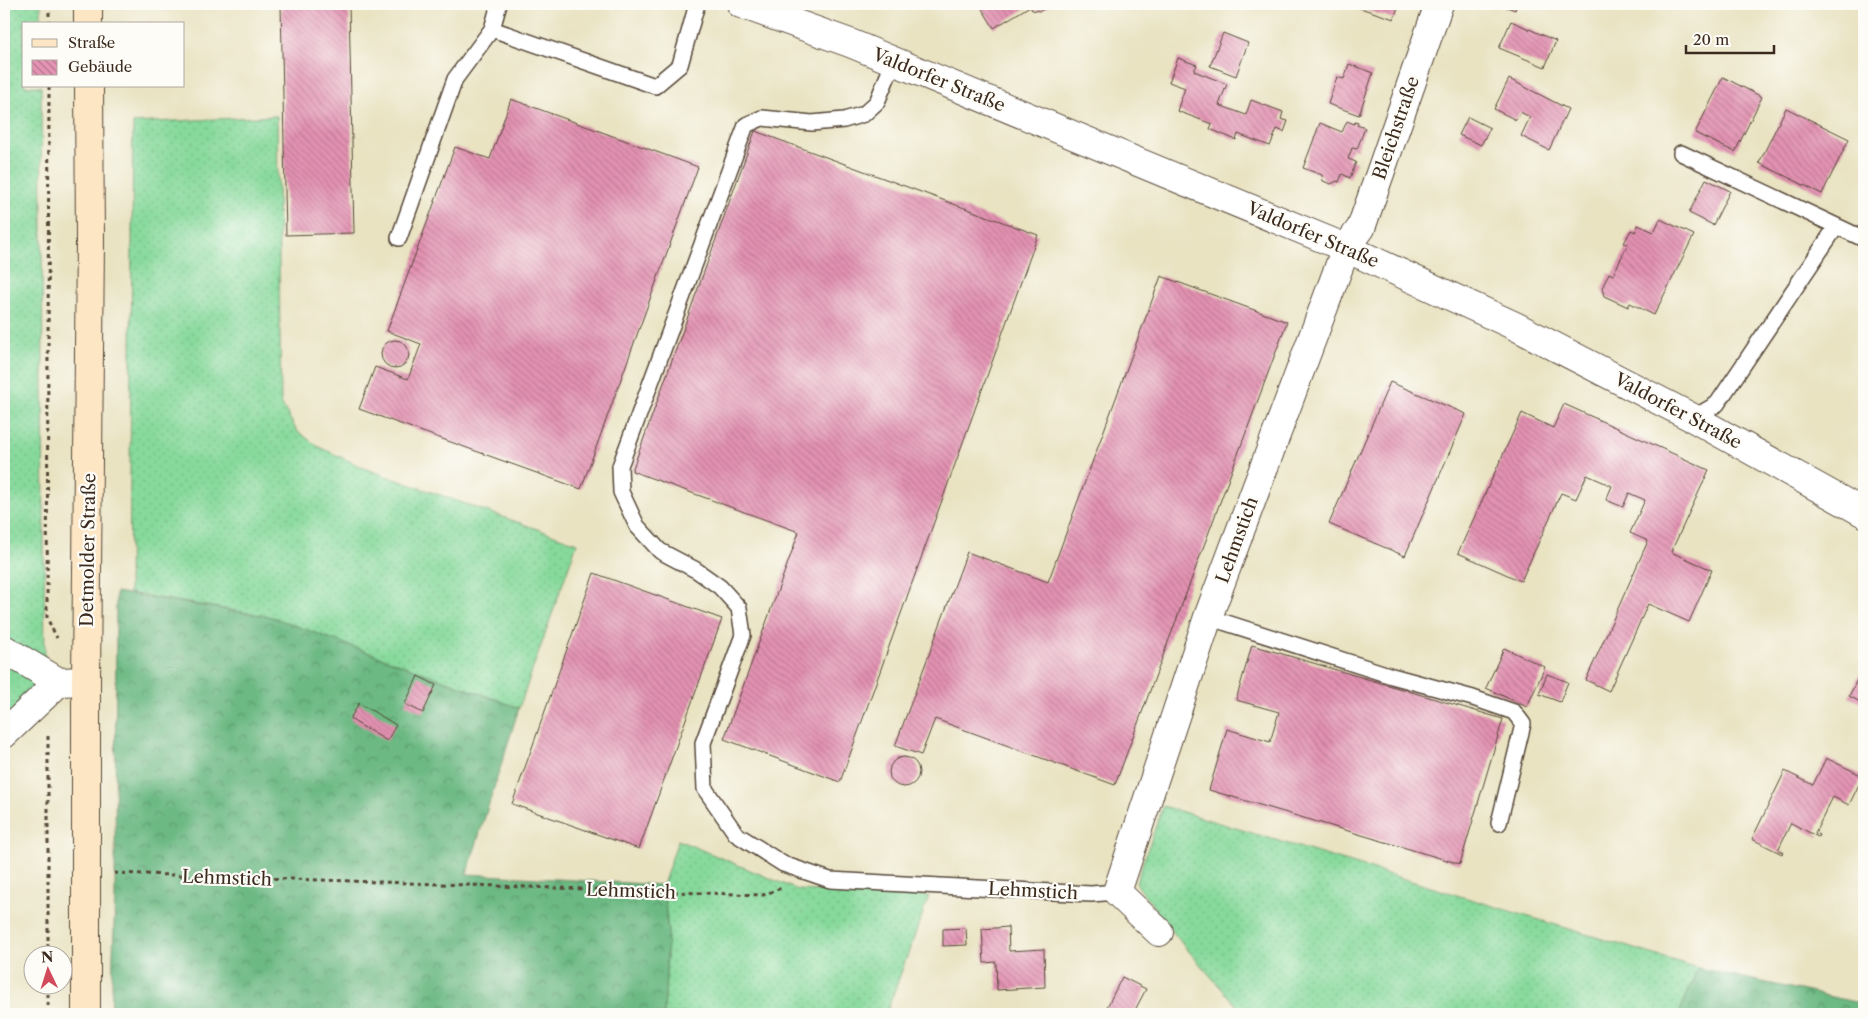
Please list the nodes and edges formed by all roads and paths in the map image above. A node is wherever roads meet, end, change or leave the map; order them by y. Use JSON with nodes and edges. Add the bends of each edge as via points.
{"nodes":[{"id":1,"x":49,"y":4,"type":"edge"},
{"id":2,"x":88,"y":4,"type":"edge"},
{"id":3,"x":499,"y":4,"type":"edge"},
{"id":4,"x":697,"y":4,"type":"edge"},
{"id":5,"x":742,"y":4,"type":"edge"},
{"id":6,"x":1440,"y":4,"type":"edge"},
{"id":7,"x":49,"y":22,"type":"edge"},
{"id":8,"x":88,"y":22,"type":"edge"},
{"id":9,"x":492,"y":29,"type":"junction"},
{"id":10,"x":894,"y":61,"type":"junction"},
{"id":11,"x":49,"y":88,"type":"edge"},
{"id":12,"x":89,"y":88,"type":"edge"},
{"id":13,"x":1681,"y":152,"type":"dead end"},
{"id":14,"x":1836,"y":226,"type":"junction"},
{"id":15,"x":399,"y":238,"type":"dead end"},
{"id":16,"x":1864,"y":239,"type":"edge"},
{"id":17,"x":1346,"y":248,"type":"junction"},
{"id":18,"x":1693,"y":418,"type":"junction"},
{"id":19,"x":1864,"y":512,"type":"edge"},
{"id":20,"x":1208,"y":617,"type":"junction"},
{"id":21,"x":4,"y":649,"type":"edge"},
{"id":22,"x":86,"y":681,"type":"junction"},
{"id":23,"x":59,"y":682,"type":"junction"},
{"id":24,"x":48,"y":729,"type":"dead end"},
{"id":25,"x":4,"y":734,"type":"edge"},
{"id":26,"x":1499,"y":823,"type":"dead end"},
{"id":27,"x":143,"y":875,"type":"dead end"},
{"id":28,"x":786,"y":886,"type":"dead end"},
{"id":29,"x":1117,"y":892,"type":"junction"},
{"id":30,"x":1159,"y":932,"type":"dead end"},
{"id":31,"x":48,"y":946,"type":"edge"},
{"id":32,"x":48,"y":996,"type":"edge"},
{"id":33,"x":48,"y":1014,"type":"edge"},
{"id":34,"x":86,"y":1014,"type":"edge"}],
"edges":[{"from":1,"to":7,"type":"path"},
{"from":2,"to":8,"type":"main road"},
{"from":3,"to":9,"type":"lane"},
{"from":4,"to":9,"type":"lane","via":[[680,65],[655,86]]},
{"from":5,"to":10,"type":"street","name":"Valdorfer Straße"},
{"from":6,"to":17,"type":"street","name":"Bleichstraße","via":[[1362,228]]},
{"from":9,"to":15,"type":"lane","via":[[455,79]]},
{"from":10,"to":17,"type":"street","name":"Valdorfer Straße"},
{"from":10,"to":29,"type":"lane","name":"Lehmstich","via":[[877,102],[864,114],[844,120],[812,123],[762,118],[746,125],[620,466],[621,492],[637,526],[660,551],[720,586],[739,608],[743,635],[703,743],[704,789],[736,834],[783,864],[830,880],[1091,894]]},
{"from":11,"to":23,"type":"path","via":[[47,618],[58,642]]},
{"from":12,"to":22,"type":"main road","name":"Detmolder Straße"},
{"from":13,"to":14,"type":"lane"},
{"from":14,"to":16,"type":"lane"},
{"from":14,"to":18,"type":"lane","via":[[1717,404]]},
{"from":17,"to":18,"type":"street","name":"Valdorfer Straße","via":[[1515,326]]},
{"from":17,"to":20,"type":"street","name":"Lehmstich"},
{"from":18,"to":19,"type":"street","name":"Valdorfer Straße"},
{"from":20,"to":26,"type":"lane","via":[[1514,712],[1523,724]]},
{"from":20,"to":29,"type":"street","name":"Lehmstich"},
{"from":21,"to":23,"type":"street"},
{"from":22,"to":23,"type":"street"},
{"from":22,"to":34,"type":"main road","name":"Detmolder Straße"},
{"from":23,"to":25,"type":"street"},
{"from":24,"to":31,"type":"path"},
{"from":27,"to":28,"type":"path","name":"Lehmstich","via":[[763,895]]},
{"from":29,"to":30,"type":"street"},
{"from":32,"to":33,"type":"path"}]}
